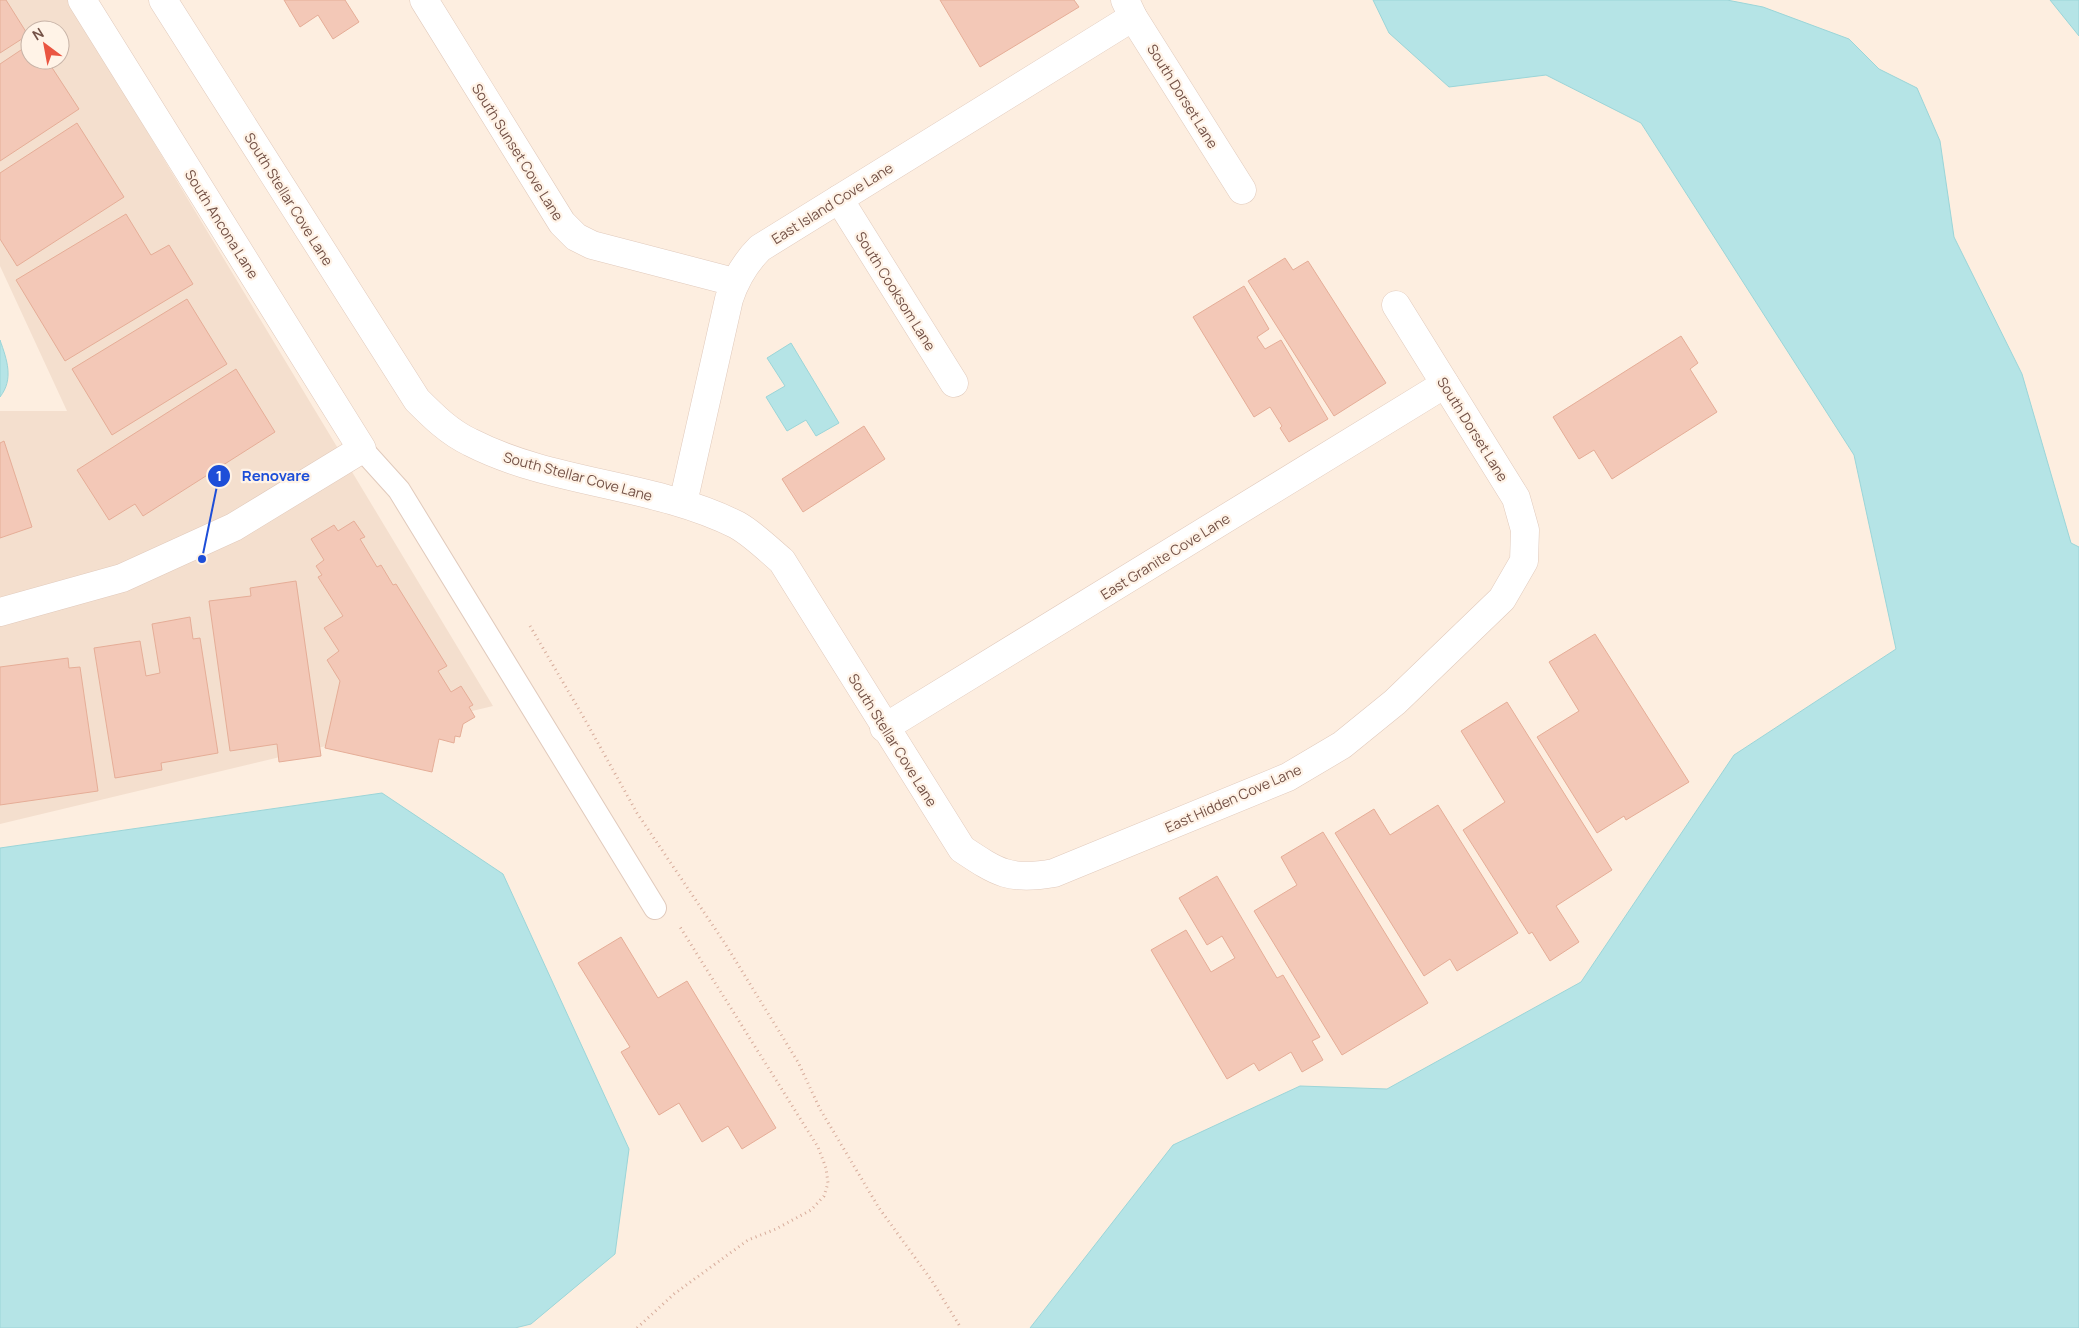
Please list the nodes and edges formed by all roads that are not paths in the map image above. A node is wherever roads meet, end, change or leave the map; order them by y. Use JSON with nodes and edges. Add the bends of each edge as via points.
{"nodes":[{"id":1,"x":82,"y":0,"type":"edge"},
{"id":2,"x":163,"y":0,"type":"edge"},
{"id":3,"x":424,"y":0,"type":"edge"},
{"id":4,"x":1129,"y":8,"type":"edge"},
{"id":5,"x":1242,"y":190,"type":"dead end"},
{"id":6,"x":839,"y":199,"type":"junction"},
{"id":7,"x":734,"y":282,"type":"junction"},
{"id":8,"x":1396,"y":305,"type":"dead end"},
{"id":9,"x":954,"y":383,"type":"dead end"},
{"id":10,"x":1445,"y":384,"type":"junction"},
{"id":11,"x":362,"y":448,"type":"junction"},
{"id":12,"x":683,"y":503,"type":"junction"},
{"id":13,"x":1524,"y":560,"type":"joint"},
{"id":14,"x":0,"y":612,"type":"edge"},
{"id":15,"x":884,"y":728,"type":"junction"},
{"id":16,"x":1016,"y":877,"type":"joint"},
{"id":17,"x":656,"y":908,"type":"road end"}],
"edges":[{"from":1,"to":11,"type":"street","name":"South Ancona Lane"},
{"from":2,"to":12,"type":"street","name":"South Stellar Cove Lane","via":[[417,400],[442,424],[468,442],[512,461]]},
{"from":3,"to":7,"type":"street","name":"South Sunset Cove Lane","via":[[562,222],[576,237],[592,245]]},
{"from":4,"to":5,"type":"street","name":"South Dorset Lane"},
{"from":4,"to":6,"type":"street","name":"East Island Cove Lane"},
{"from":6,"to":7,"type":"street","name":"East Island Cove Lane","via":[[760,248]]},
{"from":6,"to":9,"type":"street","name":"South Cooksom Lane"},
{"from":7,"to":12,"type":"street","name":"East Island Cove Lane"},
{"from":8,"to":10,"type":"street","name":"South Dorset Lane"},
{"from":10,"to":13,"type":"street","name":"South Dorset Lane","via":[[1516,498],[1525,530]]},
{"from":10,"to":15,"type":"street","name":"East Granite Cove Lane"},
{"from":11,"to":14,"type":"street","via":[[234,527],[122,578]]},
{"from":11,"to":17,"type":"lane","via":[[398,490]]},
{"from":12,"to":15,"type":"street","name":"South Stellar Cove Lane","via":[[738,526],[782,560]]},
{"from":13,"to":16,"type":"street","name":"East Hidden Cove Lane","via":[[1502,598],[1394,702],[1342,745],[1288,777],[1239,799],[1054,873]]},
{"from":15,"to":16,"type":"street","name":"South Stellar Cove Lane","via":[[962,849],[993,870]]}]}
